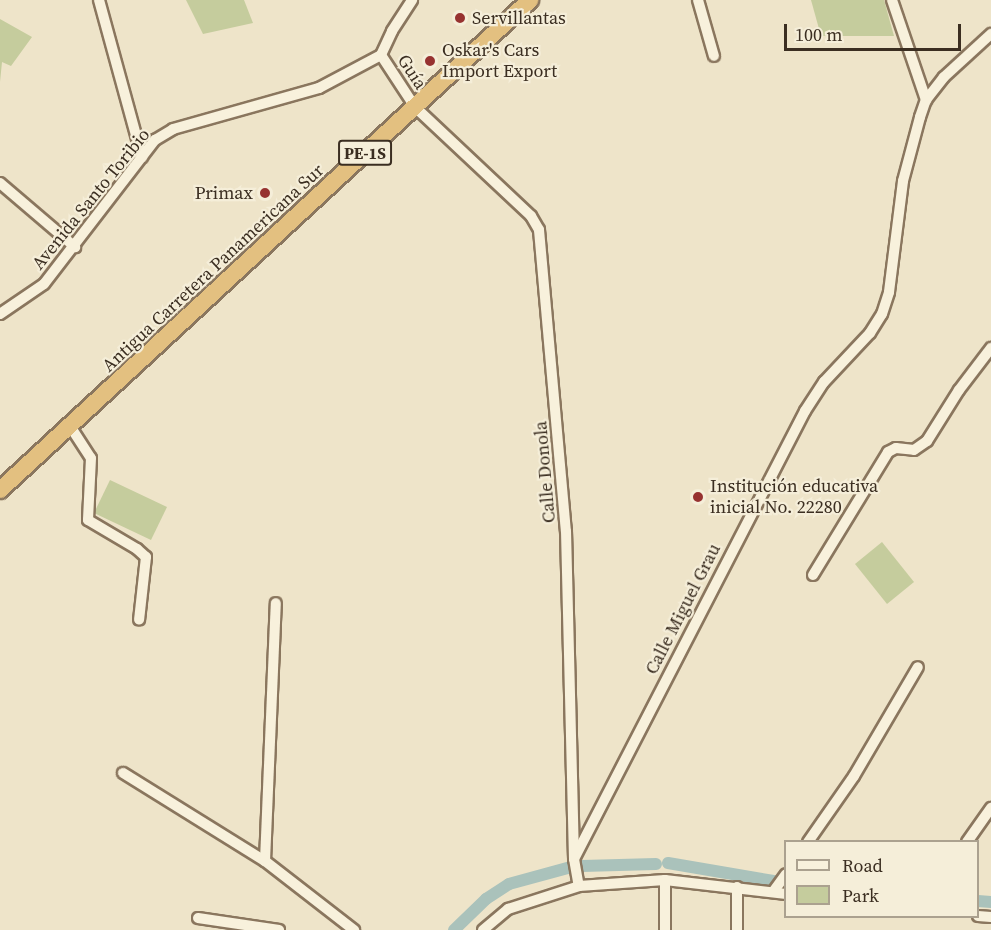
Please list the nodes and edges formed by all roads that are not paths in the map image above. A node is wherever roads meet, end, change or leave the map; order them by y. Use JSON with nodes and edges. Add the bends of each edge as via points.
{"nodes":[{"id":1,"x":99,"y":0,"type":"edge"},
{"id":2,"x":412,"y":0,"type":"edge"},
{"id":3,"x":530,"y":0,"type":"edge"},
{"id":4,"x":698,"y":0,"type":"edge"},
{"id":5,"x":892,"y":0,"type":"edge"},
{"id":6,"x":991,"y":34,"type":"edge"},
{"id":7,"x":381,"y":55,"type":"junction"},
{"id":8,"x":714,"y":56,"type":"dead end"},
{"id":9,"x":926,"y":100,"type":"junction"},
{"id":10,"x":415,"y":107,"type":"junction"},
{"id":11,"x":142,"y":157,"type":"junction"},
{"id":12,"x":0,"y":183,"type":"edge"},
{"id":13,"x":75,"y":247,"type":"junction"},
{"id":14,"x":0,"y":314,"type":"edge"},
{"id":15,"x":991,"y":348,"type":"edge"},
{"id":16,"x":70,"y":426,"type":"junction"},
{"id":17,"x":0,"y":490,"type":"edge"},
{"id":18,"x":813,"y":575,"type":"dead end"},
{"id":19,"x":276,"y":603,"type":"dead end"},
{"id":20,"x":139,"y":620,"type":"dead end"},
{"id":21,"x":918,"y":667,"type":"dead end"},
{"id":22,"x":123,"y":773,"type":"dead end"},
{"id":23,"x":991,"y":808,"type":"edge"},
{"id":24,"x":809,"y":840,"type":"edge"},
{"id":25,"x":968,"y":840,"type":"edge"},
{"id":26,"x":574,"y":859,"type":"junction"},
{"id":27,"x":265,"y":861,"type":"junction"},
{"id":28,"x":784,"y":877,"type":"edge"},
{"id":29,"x":665,"y":880,"type":"junction"},
{"id":30,"x":579,"y":886,"type":"junction"},
{"id":31,"x":737,"y":887,"type":"junction"},
{"id":32,"x":773,"y":892,"type":"junction"},
{"id":33,"x":784,"y":894,"type":"edge"},
{"id":34,"x":198,"y":918,"type":"dead end"},
{"id":35,"x":237,"y":926,"type":"edge"},
{"id":36,"x":279,"y":930,"type":"edge"},
{"id":37,"x":354,"y":930,"type":"edge"},
{"id":38,"x":483,"y":930,"type":"edge"},
{"id":39,"x":665,"y":930,"type":"edge"},
{"id":40,"x":737,"y":930,"type":"edge"}],
"edges":[{"from":1,"to":11,"type":"street"},
{"from":2,"to":7,"type":"street"},
{"from":3,"to":10,"type":"highway","name":"Antigua Carretera Panamericana Sur","number":"PE-1S"},
{"from":4,"to":8,"type":"street"},
{"from":5,"to":9,"type":"street"},
{"from":6,"to":9,"type":"street","name":"Calle Miguel Grau","via":[[944,77]]},
{"from":7,"to":10,"type":"street","name":"Guía"},
{"from":7,"to":11,"type":"street","name":"Avenida Santo Toribio","via":[[319,88],[172,129],[155,140]]},
{"from":9,"to":26,"type":"street","name":"Calle Miguel Grau","via":[[903,181],[889,291],[882,314],[870,333],[824,382],[805,411]]},
{"from":10,"to":16,"type":"highway","name":"Antigua Carretera Panamericana Sur","number":"PE-1S"},
{"from":10,"to":26,"type":"street","name":"Calle Donola","via":[[531,216],[540,230],[566,531]]},
{"from":11,"to":13,"type":"street","name":"Avenida Santo Toribio"},
{"from":12,"to":13,"type":"street"},
{"from":13,"to":14,"type":"street","name":"Avenida Santo Toribio","via":[[44,284]]},
{"from":15,"to":18,"type":"street","via":[[927,441],[914,450],[896,448],[888,452]]},
{"from":16,"to":17,"type":"highway","name":"Antigua Carretera Panamericana Sur","number":"PE-1S"},
{"from":16,"to":20,"type":"street","via":[[91,458],[88,520],[146,557]]},
{"from":19,"to":27,"type":"street"},
{"from":21,"to":24,"type":"street","via":[[854,776]]},
{"from":22,"to":27,"type":"street"},
{"from":23,"to":25,"type":"street"},
{"from":26,"to":30,"type":"street","name":"Calle Donola"},
{"from":27,"to":37,"type":"street"},
{"from":28,"to":32,"type":"street"},
{"from":29,"to":30,"type":"street"},
{"from":29,"to":31,"type":"street"},
{"from":29,"to":39,"type":"street"},
{"from":30,"to":38,"type":"street","via":[[508,909]]},
{"from":31,"to":32,"type":"street"},
{"from":31,"to":40,"type":"street"},
{"from":32,"to":33,"type":"street"},
{"from":34,"to":35,"type":"street"},
{"from":35,"to":36,"type":"street"}]}
